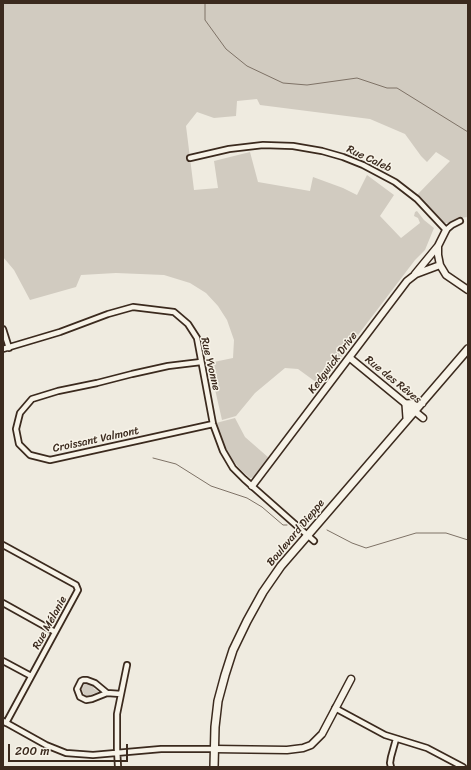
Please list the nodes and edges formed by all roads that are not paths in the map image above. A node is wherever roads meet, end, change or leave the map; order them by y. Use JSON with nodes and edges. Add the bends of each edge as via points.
{"nodes":[{"id":1,"x":190,"y":158,"type":"dead end"},
{"id":2,"x":460,"y":221,"type":"dead end"},
{"id":3,"x":446,"y":230,"type":"junction"},
{"id":4,"x":438,"y":246,"type":"junction"},
{"id":5,"x":440,"y":265,"type":"junction"},
{"id":6,"x":413,"y":276,"type":"junction"},
{"id":7,"x":468,"y":290,"type":"edge"},
{"id":8,"x":3,"y":329,"type":"edge"},
{"id":9,"x":9,"y":348,"type":"junction"},
{"id":10,"x":3,"y":349,"type":"edge"},
{"id":11,"x":468,"y":349,"type":"edge"},
{"id":12,"x":350,"y":358,"type":"junction"},
{"id":13,"x":201,"y":362,"type":"junction"},
{"id":14,"x":422,"y":402,"type":"junction"},
{"id":15,"x":406,"y":404,"type":"junction"},
{"id":16,"x":414,"y":411,"type":"junction"},
{"id":17,"x":408,"y":418,"type":"junction"},
{"id":18,"x":423,"y":418,"type":"dead end"},
{"id":19,"x":212,"y":424,"type":"junction"},
{"id":20,"x":252,"y":486,"type":"junction"},
{"id":21,"x":306,"y":536,"type":"junction"},
{"id":22,"x":314,"y":542,"type":"dead end"},
{"id":23,"x":3,"y":545,"type":"edge"},
{"id":24,"x":3,"y":603,"type":"edge"},
{"id":25,"x":55,"y":632,"type":"junction"},
{"id":26,"x":3,"y":661,"type":"edge"},
{"id":27,"x":127,"y":665,"type":"dead end"},
{"id":28,"x":31,"y":676,"type":"junction"},
{"id":29,"x":351,"y":679,"type":"dead end"},
{"id":30,"x":107,"y":693,"type":"junction"},
{"id":31,"x":121,"y":694,"type":"junction"},
{"id":32,"x":336,"y":708,"type":"junction"},
{"id":33,"x":5,"y":722,"type":"edge"},
{"id":34,"x":396,"y":739,"type":"junction"},
{"id":35,"x":214,"y":749,"type":"junction"},
{"id":36,"x":117,"y":754,"type":"junction"},
{"id":37,"x":118,"y":767,"type":"edge"},
{"id":38,"x":214,"y":767,"type":"edge"},
{"id":39,"x":391,"y":767,"type":"edge"},
{"id":40,"x":463,"y":767,"type":"edge"}],
"edges":[{"from":1,"to":3,"type":"street","name":"Rue Caleb","via":[[263,145],[293,146],[332,153],[363,165],[395,182],[417,199]]},
{"from":2,"to":3,"type":"street"},
{"from":3,"to":4,"type":"street"},
{"from":4,"to":5,"type":"street"},
{"from":4,"to":6,"type":"street","name":"Kedgwick Drive"},
{"from":5,"to":6,"type":"street"},
{"from":5,"to":7,"type":"street","via":[[446,275]]},
{"from":6,"to":12,"type":"street","name":"Kedgwick Drive"},
{"from":8,"to":9,"type":"street"},
{"from":9,"to":10,"type":"street","name":"Rue Yvonne"},
{"from":9,"to":13,"type":"street","name":"Rue Yvonne","via":[[108,314],[133,308],[155,309],[174,312],[188,324],[197,338]]},
{"from":11,"to":14,"type":"main road","name":"Boulevard Dieppe"},
{"from":12,"to":15,"type":"street","name":"Rue des Rêves"},
{"from":12,"to":20,"type":"street","name":"Kedgwick Drive"},
{"from":13,"to":19,"type":"street","name":"Rue Yvonne"},
{"from":13,"to":19,"type":"street","name":"Croissant Valmont","via":[[168,366],[32,399],[20,413],[16,429],[19,444],[30,455],[50,460]]},
{"from":14,"to":15,"type":"main road"},
{"from":14,"to":16,"type":"main road","name":"Boulevard Dieppe"},
{"from":15,"to":16,"type":"street","name":"Rue des Rêves"},
{"from":15,"to":17,"type":"main road"},
{"from":16,"to":17,"type":"main road","name":"Boulevard Dieppe"},
{"from":16,"to":18,"type":"street","name":"Rue des Rêves"},
{"from":17,"to":21,"type":"main road","name":"Boulevard Dieppe"},
{"from":19,"to":20,"type":"street","name":"Rue Yvonne","via":[[233,468]]},
{"from":20,"to":21,"type":"street","name":"Rue Yvonne"},
{"from":21,"to":22,"type":"street","name":"Rue Yvonne"},
{"from":21,"to":35,"type":"main road","name":"Boulevard Dieppe","via":[[263,592],[233,650],[218,702]]},
{"from":23,"to":25,"type":"street","name":"Rue Mélanie","via":[[76,585],[78,590]]},
{"from":24,"to":25,"type":"street"},
{"from":25,"to":28,"type":"street","name":"Rue Mélanie"},
{"from":26,"to":28,"type":"street"},
{"from":27,"to":31,"type":"street"},
{"from":28,"to":33,"type":"street","name":"Rue Mélanie"},
{"from":29,"to":32,"type":"street"},
{"from":30,"to":30,"type":"street","via":[[87,680],[81,681],[77,690],[80,697],[86,700]]},
{"from":30,"to":31,"type":"street"},
{"from":31,"to":36,"type":"street","via":[[117,714]]},
{"from":32,"to":34,"type":"street"},
{"from":32,"to":35,"type":"street","via":[[319,738],[303,748]]},
{"from":33,"to":36,"type":"street","via":[[46,745],[66,752]]},
{"from":34,"to":39,"type":"street"},
{"from":34,"to":40,"type":"street","via":[[427,748]]},
{"from":35,"to":36,"type":"street","via":[[161,749]]},
{"from":35,"to":38,"type":"main road","name":"Boulevard Dieppe"},
{"from":36,"to":37,"type":"street"}]}
